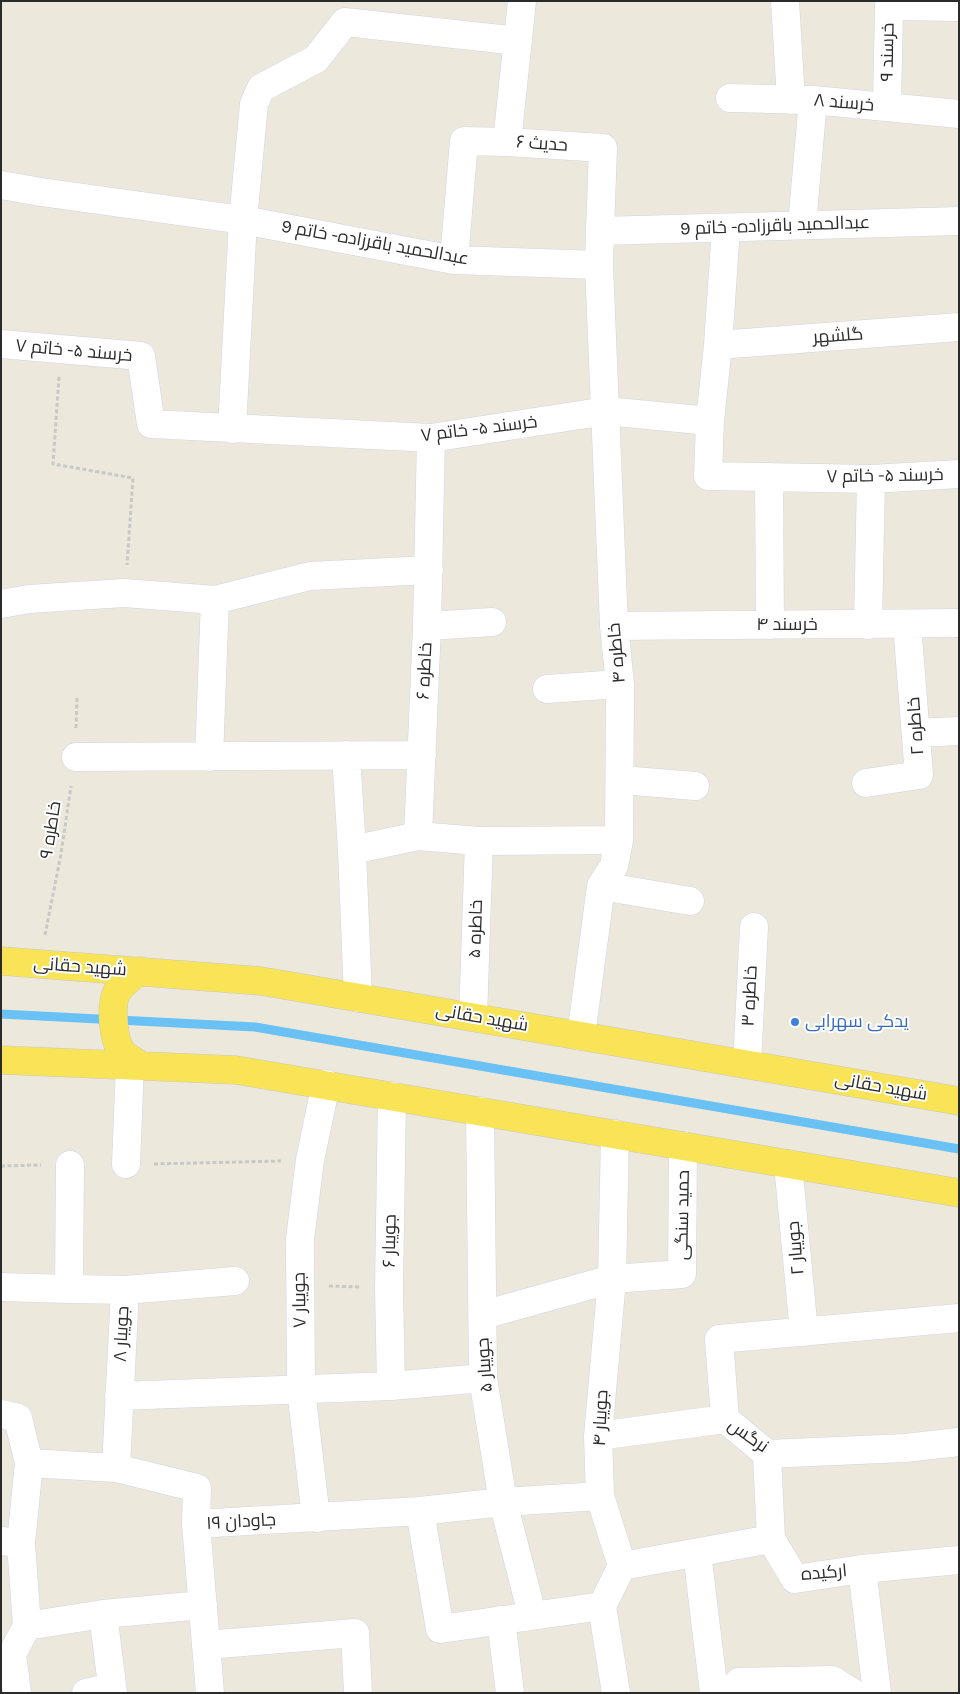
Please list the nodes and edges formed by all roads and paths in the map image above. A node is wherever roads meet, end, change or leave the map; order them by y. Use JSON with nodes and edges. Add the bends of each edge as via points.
{"nodes":[{"id":1,"x":522,"y":1,"type":"edge"},
{"id":2,"x":785,"y":1,"type":"edge"},
{"id":3,"x":959,"y":7,"type":"edge"},
{"id":4,"x":346,"y":11,"type":"edge"},
{"id":5,"x":518,"y":41,"type":"junction"},
{"id":6,"x":730,"y":98,"type":"dead end"},
{"id":7,"x":802,"y":100,"type":"junction"},
{"id":8,"x":887,"y":107,"type":"junction"},
{"id":9,"x":959,"y":114,"type":"edge"},
{"id":10,"x":507,"y":142,"type":"junction"},
{"id":11,"x":1,"y":185,"type":"edge"},
{"id":12,"x":244,"y":220,"type":"junction"},
{"id":13,"x":959,"y":220,"type":"edge"},
{"id":14,"x":802,"y":225,"type":"junction"},
{"id":15,"x":726,"y":228,"type":"junction"},
{"id":16,"x":600,"y":231,"type":"junction"},
{"id":17,"x":454,"y":260,"type":"junction"},
{"id":18,"x":600,"y":264,"type":"junction"},
{"id":19,"x":959,"y":327,"type":"edge"},
{"id":20,"x":1,"y":344,"type":"edge"},
{"id":21,"x":718,"y":344,"type":"junction"},
{"id":22,"x":62,"y":349,"type":"junction"},
{"id":23,"x":606,"y":411,"type":"junction"},
{"id":24,"x":710,"y":422,"type":"junction"},
{"id":25,"x":232,"y":429,"type":"junction"},
{"id":26,"x":431,"y":438,"type":"junction"},
{"id":27,"x":959,"y":474,"type":"edge"},
{"id":28,"x":769,"y":477,"type":"junction"},
{"id":29,"x":870,"y":479,"type":"junction"},
{"id":30,"x":428,"y":570,"type":"junction"},
{"id":31,"x":124,"y":593,"type":"junction"},
{"id":32,"x":215,"y":600,"type":"junction"},
{"id":33,"x":1,"y":604,"type":"edge"},
{"id":34,"x":492,"y":622,"type":"dead end"},
{"id":35,"x":959,"y":623,"type":"edge"},
{"id":36,"x":868,"y":624,"type":"junction"},
{"id":37,"x":907,"y":624,"type":"junction"},
{"id":38,"x":770,"y":625,"type":"junction"},
{"id":39,"x":428,"y":626,"type":"junction"},
{"id":40,"x":614,"y":626,"type":"junction"},
{"id":41,"x":620,"y":684,"type":"junction"},
{"id":42,"x":548,"y":689,"type":"dead end"},
{"id":43,"x":77,"y":698,"type":"dead end"},
{"id":44,"x":959,"y":731,"type":"edge"},
{"id":45,"x":916,"y":733,"type":"junction"},
{"id":46,"x":422,"y":755,"type":"junction"},
{"id":47,"x":346,"y":756,"type":"junction"},
{"id":48,"x":76,"y":757,"type":"junction"},
{"id":49,"x":209,"y":757,"type":"junction"},
{"id":50,"x":621,"y":780,"type":"junction"},
{"id":51,"x":866,"y":783,"type":"dead end"},
{"id":52,"x":695,"y":786,"type":"dead end"},
{"id":53,"x":418,"y":836,"type":"junction"},
{"id":54,"x":619,"y":840,"type":"junction"},
{"id":55,"x":478,"y":841,"type":"junction"},
{"id":56,"x":352,"y":850,"type":"junction"},
{"id":57,"x":601,"y":886,"type":"junction"},
{"id":58,"x":690,"y":901,"type":"dead end"},
{"id":59,"x":754,"y":927,"type":"dead end"},
{"id":60,"x":1,"y":961,"type":"edge"},
{"id":61,"x":38,"y":964,"type":"junction"},
{"id":62,"x":140,"y":971,"type":"junction"},
{"id":63,"x":358,"y":998,"type":"junction"},
{"id":64,"x":473,"y":1017,"type":"junction"},
{"id":65,"x":582,"y":1036,"type":"junction"},
{"id":66,"x":1,"y":1060,"type":"edge"},
{"id":67,"x":747,"y":1064,"type":"junction"},
{"id":68,"x":136,"y":1065,"type":"junction"},
{"id":69,"x":326,"y":1084,"type":"junction"},
{"id":70,"x":392,"y":1096,"type":"junction"},
{"id":71,"x":959,"y":1101,"type":"edge"},
{"id":72,"x":480,"y":1111,"type":"junction"},
{"id":73,"x":615,"y":1134,"type":"junction"},
{"id":74,"x":683,"y":1146,"type":"junction"},
{"id":75,"x":126,"y":1164,"type":"dead end"},
{"id":76,"x":788,"y":1164,"type":"junction"},
{"id":77,"x":70,"y":1165,"type":"dead end"},
{"id":78,"x":959,"y":1193,"type":"edge"},
{"id":79,"x":612,"y":1279,"type":"junction"},
{"id":80,"x":235,"y":1281,"type":"dead end"},
{"id":81,"x":1,"y":1287,"type":"edge"},
{"id":82,"x":69,"y":1289,"type":"junction"},
{"id":83,"x":124,"y":1290,"type":"junction"},
{"id":84,"x":482,"y":1315,"type":"junction"},
{"id":85,"x":959,"y":1318,"type":"edge"},
{"id":86,"x":804,"y":1332,"type":"junction"},
{"id":87,"x":483,"y":1378,"type":"junction"},
{"id":88,"x":391,"y":1386,"type":"junction"},
{"id":89,"x":301,"y":1389,"type":"junction"},
{"id":90,"x":119,"y":1396,"type":"junction"},
{"id":91,"x":1,"y":1414,"type":"edge"},
{"id":92,"x":725,"y":1418,"type":"junction"},
{"id":93,"x":598,"y":1436,"type":"junction"},
{"id":94,"x":959,"y":1442,"type":"edge"},
{"id":95,"x":767,"y":1454,"type":"junction"},
{"id":96,"x":29,"y":1463,"type":"junction"},
{"id":97,"x":116,"y":1468,"type":"junction"},
{"id":98,"x":600,"y":1496,"type":"junction"},
{"id":99,"x":503,"y":1502,"type":"junction"},
{"id":100,"x":420,"y":1511,"type":"junction"},
{"id":101,"x":316,"y":1518,"type":"junction"},
{"id":102,"x":196,"y":1524,"type":"junction"},
{"id":103,"x":771,"y":1539,"type":"junction"},
{"id":104,"x":11,"y":1542,"type":"edge"},
{"id":105,"x":697,"y":1553,"type":"junction"},
{"id":106,"x":959,"y":1560,"type":"edge"},
{"id":107,"x":622,"y":1566,"type":"junction"},
{"id":108,"x":862,"y":1569,"type":"junction"},
{"id":109,"x":203,"y":1605,"type":"junction"},
{"id":110,"x":602,"y":1606,"type":"junction"},
{"id":111,"x":103,"y":1614,"type":"junction"},
{"id":112,"x":532,"y":1614,"type":"junction"},
{"id":113,"x":501,"y":1620,"type":"junction"},
{"id":114,"x":27,"y":1626,"type":"junction"},
{"id":115,"x":206,"y":1645,"type":"junction"},
{"id":116,"x":11,"y":1678,"type":"edge"},
{"id":117,"x":839,"y":1688,"type":"edge"},
{"id":118,"x":736,"y":1689,"type":"edge"},
{"id":119,"x":112,"y":1690,"type":"edge"},
{"id":120,"x":86,"y":1693,"type":"edge"},
{"id":121,"x":210,"y":1693,"type":"edge"},
{"id":122,"x":358,"y":1693,"type":"edge"},
{"id":123,"x":510,"y":1693,"type":"edge"},
{"id":124,"x":616,"y":1693,"type":"edge"},
{"id":125,"x":714,"y":1693,"type":"edge"},
{"id":126,"x":877,"y":1693,"type":"edge"}],
"edges":[{"from":1,"to":5,"type":"street","name":"حدیث ۶"},
{"from":2,"to":7,"type":"street"},
{"from":3,"to":8,"type":"street","name":"خرسند ۹","via":[[889,6]]},
{"from":4,"to":5,"type":"street"},
{"from":4,"to":12,"type":"street","via":[[316,59],[261,88],[254,104]]},
{"from":5,"to":10,"type":"street","name":"حدیث ۶"},
{"from":6,"to":7,"type":"street","name":"خرسند ۸"},
{"from":7,"to":8,"type":"street","name":"خرسند ۸"},
{"from":7,"to":14,"type":"street"},
{"from":8,"to":9,"type":"street","name":"خرسند ۸"},
{"from":10,"to":16,"type":"street","name":"حدیث ۶","via":[[603,148]]},
{"from":10,"to":17,"type":"street","via":[[464,141]]},
{"from":11,"to":12,"type":"street","name":"عبدالحمید باقرزاده- خاتم 9"},
{"from":12,"to":17,"type":"street","name":"عبدالحمید باقرزاده- خاتم 9"},
{"from":12,"to":25,"type":"street"},
{"from":13,"to":14,"type":"street","name":"عبدالحمید باقرزاده- خاتم 9"},
{"from":14,"to":15,"type":"street","name":"عبدالحمید باقرزاده- خاتم 9"},
{"from":15,"to":16,"type":"street","name":"عبدالحمید باقرزاده- خاتم 9"},
{"from":15,"to":21,"type":"street"},
{"from":16,"to":18,"type":"street"},
{"from":17,"to":18,"type":"street","name":"عبدالحمید باقرزاده- خاتم 9"},
{"from":18,"to":23,"type":"street","name":"خاطره ۴"},
{"from":19,"to":21,"type":"street","name":"گلشهر"},
{"from":20,"to":22,"type":"street","name":"خرسند ۵- خاتم ۷"},
{"from":21,"to":24,"type":"street"},
{"from":22,"to":25,"type":"street","name":"خرسند ۵- خاتم ۷","via":[[140,356],[151,424]]},
{"from":22,"to":31,"type":"path","via":[[53,464],[133,478]]},
{"from":23,"to":24,"type":"street","name":"خرسند ۵- خاتم ۷"},
{"from":23,"to":26,"type":"street","name":"خرسند ۵- خاتم ۷"},
{"from":23,"to":40,"type":"street","name":"خاطره ۴"},
{"from":24,"to":28,"type":"street","name":"خرسند ۵- خاتم ۷","via":[[708,476]]},
{"from":25,"to":26,"type":"street","name":"خرسند ۵- خاتم ۷"},
{"from":26,"to":30,"type":"street","name":"خاطره ۶"},
{"from":27,"to":29,"type":"street","name":"خرسند ۵- خاتم ۷"},
{"from":28,"to":29,"type":"street","name":"خرسند ۵- خاتم ۷"},
{"from":28,"to":38,"type":"street"},
{"from":29,"to":36,"type":"street"},
{"from":30,"to":32,"type":"street","via":[[310,576]]},
{"from":30,"to":39,"type":"street","name":"خاطره ۶"},
{"from":31,"to":32,"type":"street"},
{"from":31,"to":33,"type":"street"},
{"from":32,"to":49,"type":"street"},
{"from":34,"to":39,"type":"street"},
{"from":35,"to":37,"type":"street","name":"خرسند ۴"},
{"from":36,"to":37,"type":"street","name":"خرسند ۴"},
{"from":36,"to":38,"type":"street","name":"خرسند ۴"},
{"from":37,"to":45,"type":"street","name":"خاطره ۲"},
{"from":38,"to":40,"type":"street","name":"خرسند ۴"},
{"from":39,"to":46,"type":"street","name":"خاطره ۶"},
{"from":40,"to":41,"type":"street","name":"خاطره ۴"},
{"from":41,"to":42,"type":"street"},
{"from":41,"to":50,"type":"street","name":"خاطره ۴"},
{"from":43,"to":48,"type":"path","name":"خاطره ۹"},
{"from":44,"to":45,"type":"street"},
{"from":45,"to":51,"type":"street","name":"خاطره ۲","via":[[919,775]]},
{"from":46,"to":47,"type":"street"},
{"from":46,"to":53,"type":"street","name":"خاطره ۶"},
{"from":47,"to":49,"type":"street"},
{"from":47,"to":56,"type":"street"},
{"from":48,"to":49,"type":"street"},
{"from":48,"to":61,"type":"path","name":"خاطره ۹","via":[[61,854]]},
{"from":50,"to":52,"type":"street"},
{"from":50,"to":54,"type":"street","name":"خاطره ۴"},
{"from":53,"to":55,"type":"street"},
{"from":53,"to":56,"type":"street"},
{"from":54,"to":55,"type":"street"},
{"from":54,"to":57,"type":"street","name":"خاطره ۴","via":[[614,866]]},
{"from":55,"to":64,"type":"street","name":"خاطره ۵"},
{"from":56,"to":63,"type":"street"},
{"from":57,"to":58,"type":"street"},
{"from":57,"to":65,"type":"street","name":"خاطره ۴"},
{"from":59,"to":67,"type":"street","name":"خاطره ۳"},
{"from":60,"to":61,"type":"main road","name":"شهید حقانی"},
{"from":61,"to":62,"type":"main road","name":"شهید حقانی"},
{"from":62,"to":63,"type":"main road","name":"شهید حقانی","via":[[261,981]]},
{"from":62,"to":68,"type":"main road","via":[[116,993],[113,1012],[114,1033],[122,1052]]},
{"from":63,"to":64,"type":"main road","name":"شهید حقانی"},
{"from":64,"to":65,"type":"main road","name":"شهید حقانی"},
{"from":65,"to":67,"type":"main road","name":"شهید حقانی"},
{"from":66,"to":68,"type":"main road"},
{"from":67,"to":71,"type":"main road","name":"شهید حقانی"},
{"from":68,"to":69,"type":"main road","via":[[236,1070]]},
{"from":68,"to":75,"type":"street"},
{"from":69,"to":70,"type":"main road"},
{"from":69,"to":89,"type":"street","name":"جویبار ۷","via":[[310,1160],[300,1239]]},
{"from":70,"to":72,"type":"main road"},
{"from":70,"to":88,"type":"street","name":"جویبار ۶"},
{"from":72,"to":73,"type":"main road"},
{"from":72,"to":84,"type":"street","name":"جویبار ۵"},
{"from":73,"to":74,"type":"main road"},
{"from":73,"to":79,"type":"street","name":"جویبار ۴"},
{"from":74,"to":76,"type":"main road"},
{"from":74,"to":79,"type":"street","name":"حمید سنگی","via":[[682,1274]]},
{"from":76,"to":78,"type":"main road"},
{"from":76,"to":86,"type":"street","name":"جویبار ۲"},
{"from":77,"to":82,"type":"street"},
{"from":79,"to":84,"type":"street"},
{"from":79,"to":93,"type":"street","name":"جویبار ۴"},
{"from":80,"to":83,"type":"street"},
{"from":81,"to":82,"type":"street","name":"جویبار ۸"},
{"from":82,"to":83,"type":"street","name":"جویبار ۸"},
{"from":83,"to":90,"type":"street","name":"جویبار ۸"},
{"from":84,"to":87,"type":"street","name":"جویبار ۵"},
{"from":85,"to":86,"type":"street"},
{"from":86,"to":92,"type":"street","via":[[719,1339]]},
{"from":87,"to":88,"type":"street"},
{"from":87,"to":99,"type":"street","name":"جویبار ۵"},
{"from":88,"to":89,"type":"street"},
{"from":89,"to":90,"type":"street"},
{"from":89,"to":101,"type":"street","name":"جویبار ۷"},
{"from":90,"to":97,"type":"street","name":"جویبار ۸"},
{"from":91,"to":96,"type":"street","via":[[18,1418]]},
{"from":92,"to":93,"type":"street","name":"نرگس"},
{"from":92,"to":95,"type":"street","name":"نرگس"},
{"from":93,"to":98,"type":"street","name":"جویبار ۴"},
{"from":94,"to":95,"type":"street","name":"نرگس","via":[[905,1448]]},
{"from":95,"to":103,"type":"street"},
{"from":96,"to":97,"type":"street","name":"جاودان ۱۹"},
{"from":96,"to":104,"type":"street"},
{"from":97,"to":102,"type":"street","name":"جاودان ۱۹","via":[[197,1488]]},
{"from":98,"to":99,"type":"street"},
{"from":98,"to":107,"type":"street","name":"جویبار ۴"},
{"from":99,"to":100,"type":"street","name":"جاودان ۱۹"},
{"from":99,"to":112,"type":"street","name":"جویبار ۵"},
{"from":100,"to":101,"type":"street","name":"جاودان ۱۹"},
{"from":100,"to":113,"type":"street","via":[[440,1628]]},
{"from":101,"to":102,"type":"street","name":"جاودان ۱۹"},
{"from":102,"to":109,"type":"street"},
{"from":103,"to":105,"type":"street"},
{"from":103,"to":108,"type":"street","name":"ارکیده","via":[[795,1579]]},
{"from":104,"to":114,"type":"street"},
{"from":105,"to":107,"type":"street"},
{"from":105,"to":125,"type":"street"},
{"from":106,"to":108,"type":"street","name":"ارکیده"},
{"from":107,"to":110,"type":"street"},
{"from":108,"to":126,"type":"street"},
{"from":109,"to":111,"type":"street"},
{"from":109,"to":115,"type":"street"},
{"from":110,"to":112,"type":"street"},
{"from":110,"to":124,"type":"street"},
{"from":111,"to":114,"type":"street"},
{"from":111,"to":119,"type":"street"},
{"from":112,"to":113,"type":"street"},
{"from":113,"to":123,"type":"street"},
{"from":114,"to":116,"type":"street","via":[[12,1654]]},
{"from":115,"to":121,"type":"street"},
{"from":115,"to":122,"type":"street","via":[[356,1633]]},
{"from":117,"to":118,"type":"street"},
{"from":119,"to":120,"type":"street"}]}
